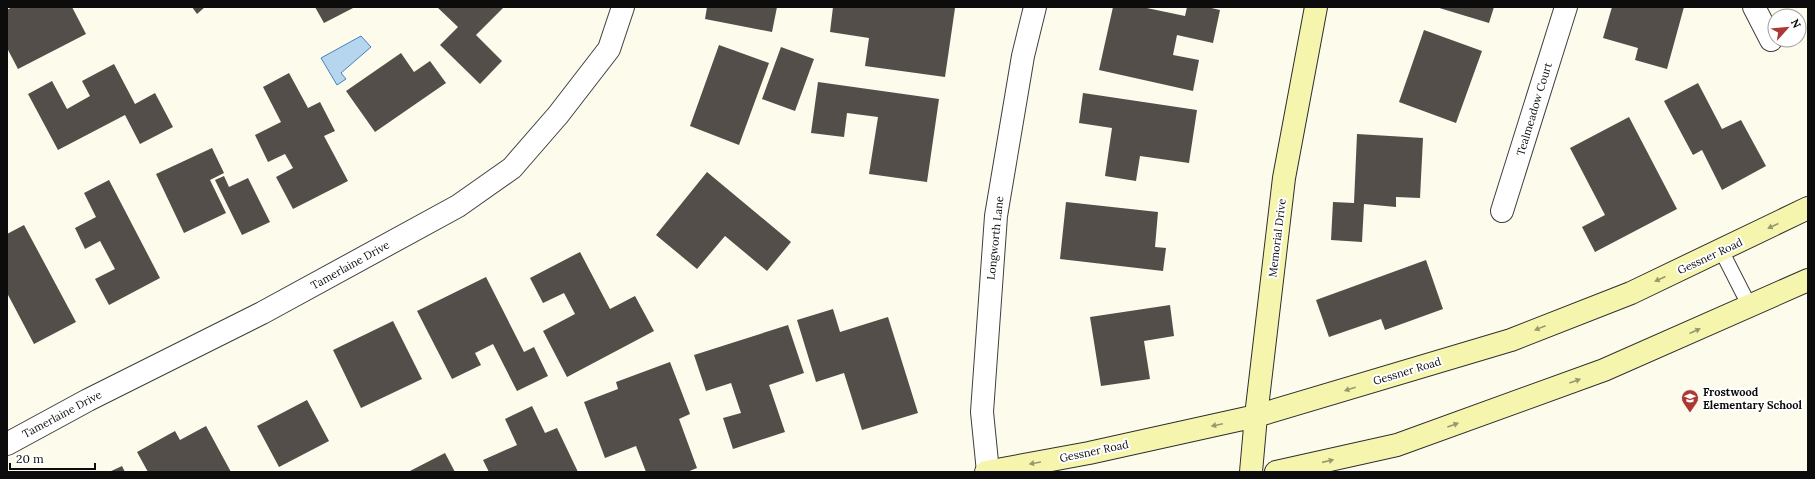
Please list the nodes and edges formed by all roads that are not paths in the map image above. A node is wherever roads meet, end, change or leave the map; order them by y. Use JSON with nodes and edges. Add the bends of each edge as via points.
{"nodes":[{"id":1,"x":623,"y":7,"type":"edge"},
{"id":2,"x":1034,"y":7,"type":"edge"},
{"id":3,"x":1316,"y":7,"type":"edge"},
{"id":4,"x":1566,"y":7,"type":"edge"},
{"id":5,"x":1754,"y":7,"type":"edge"},
{"id":6,"x":1767,"y":32,"type":"edge"},
{"id":7,"x":1808,"y":208,"type":"edge"},
{"id":8,"x":1502,"y":211,"type":"dead end"},
{"id":9,"x":1721,"y":250,"type":"junction"},
{"id":10,"x":1808,"y":280,"type":"edge"},
{"id":11,"x":1750,"y":307,"type":"junction"},
{"id":12,"x":1256,"y":416,"type":"junction"},
{"id":13,"x":7,"y":444,"type":"edge"},
{"id":14,"x":987,"y":472,"type":"edge"},
{"id":15,"x":1252,"y":472,"type":"edge"},
{"id":16,"x":1276,"y":472,"type":"edge"}],
"edges":[{"from":1,"to":13,"type":"street","name":"Tamerlaine Drive","via":[[608,49],[558,115],[512,168],[458,206],[262,313],[88,400]]},
{"from":2,"to":14,"type":"street","name":"Longworth Lane","via":[[1023,56],[996,216],[982,412]]},
{"from":3,"to":12,"type":"main road","name":"Memorial Drive","via":[[1284,178]]},
{"from":4,"to":8,"type":"street","name":"Tealmeadow Court"},
{"from":5,"to":6,"type":"street"},
{"from":7,"to":9,"type":"main road","name":"Gessner Road","one_way":true},
{"from":9,"to":11,"type":"lane"},
{"from":9,"to":12,"type":"main road","name":"Gessner Road","one_way":true,"via":[[1631,293],[1511,340]]},
{"from":10,"to":11,"type":"main road"},
{"from":16,"to":11,"type":"main road","one_way":true,"via":[[1397,445],[1604,370]]},
{"from":12,"to":14,"type":"main road","name":"Gessner Road","one_way":true,"via":[[1089,453]]},
{"from":12,"to":15,"type":"main road","name":"Memorial Drive"}]}
